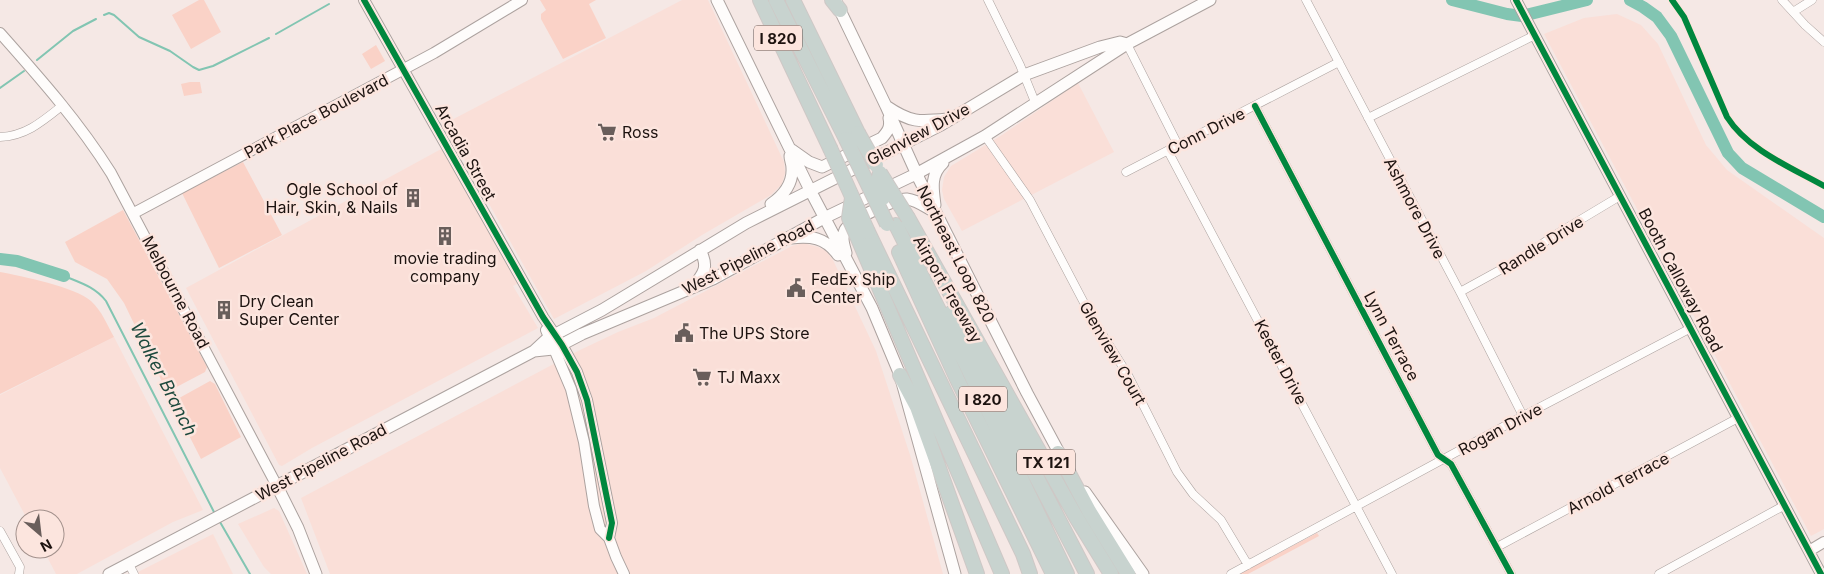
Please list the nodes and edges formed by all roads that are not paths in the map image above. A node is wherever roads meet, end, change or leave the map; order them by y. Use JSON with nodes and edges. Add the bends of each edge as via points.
{"nodes":[{"id":1,"x":364,"y":0,"type":"edge"},
{"id":2,"x":522,"y":0,"type":"edge"},
{"id":3,"x":717,"y":0,"type":"edge"},
{"id":4,"x":760,"y":0,"type":"edge"},
{"id":5,"x":776,"y":0,"type":"edge"},
{"id":6,"x":793,"y":0,"type":"edge"},
{"id":7,"x":988,"y":0,"type":"edge"},
{"id":8,"x":1210,"y":0,"type":"edge"},
{"id":9,"x":1306,"y":0,"type":"edge"},
{"id":10,"x":1782,"y":0,"type":"edge"},
{"id":11,"x":1812,"y":0,"type":"edge"},
{"id":12,"x":1517,"y":2,"type":"edge"},
{"id":13,"x":835,"y":4,"type":"edge"},
{"id":14,"x":1793,"y":12,"type":"junction"},
{"id":15,"x":0,"y":33,"type":"edge"},
{"id":16,"x":1535,"y":34,"type":"junction"},
{"id":17,"x":1824,"y":42,"type":"edge"},
{"id":18,"x":1127,"y":44,"type":"junction"},
{"id":19,"x":1339,"y":62,"type":"junction"},
{"id":20,"x":404,"y":69,"type":"junction"},
{"id":21,"x":1024,"y":75,"type":"junction"},
{"id":22,"x":1035,"y":102,"type":"junction"},
{"id":23,"x":63,"y":105,"type":"junction"},
{"id":24,"x":886,"y":106,"type":"junction"},
{"id":25,"x":1255,"y":106,"type":"junction"},
{"id":26,"x":951,"y":118,"type":"junction"},
{"id":27,"x":1368,"y":118,"type":"junction"},
{"id":28,"x":852,"y":136,"type":"junction"},
{"id":29,"x":985,"y":136,"type":"junction"},
{"id":30,"x":0,"y":137,"type":"edge"},
{"id":31,"x":902,"y":144,"type":"junction"},
{"id":32,"x":1178,"y":145,"type":"junction"},
{"id":33,"x":791,"y":149,"type":"junction"},
{"id":34,"x":1168,"y":150,"type":"junction"},
{"id":35,"x":958,"y":152,"type":"junction"},
{"id":36,"x":1126,"y":172,"type":"dead end"},
{"id":37,"x":880,"y":174,"type":"joint"},
{"id":38,"x":916,"y":174,"type":"junction"},
{"id":39,"x":810,"y":190,"type":"junction"},
{"id":40,"x":1620,"y":196,"type":"junction"},
{"id":41,"x":935,"y":212,"type":"junction"},
{"id":42,"x":134,"y":213,"type":"junction"},
{"id":43,"x":824,"y":218,"type":"junction"},
{"id":44,"x":897,"y":222,"type":"junction"},
{"id":45,"x":746,"y":223,"type":"junction"},
{"id":46,"x":863,"y":234,"type":"junction"},
{"id":47,"x":784,"y":239,"type":"junction"},
{"id":48,"x":700,"y":250,"type":"junction"},
{"id":49,"x":847,"y":263,"type":"junction"},
{"id":50,"x":854,"y":276,"type":"junction"},
{"id":51,"x":692,"y":288,"type":"junction"},
{"id":52,"x":1460,"y":292,"type":"junction"},
{"id":53,"x":1691,"y":328,"type":"junction"},
{"id":54,"x":552,"y":336,"type":"junction"},
{"id":55,"x":558,"y":347,"type":"junction"},
{"id":56,"x":534,"y":351,"type":"junction"},
{"id":57,"x":900,"y":375,"type":"junction"},
{"id":58,"x":1523,"y":416,"type":"junction"},
{"id":59,"x":1738,"y":418,"type":"junction"},
{"id":60,"x":1058,"y":453,"type":"junction"},
{"id":61,"x":1444,"y":459,"type":"junction"},
{"id":62,"x":277,"y":486,"type":"junction"},
{"id":63,"x":1356,"y":506,"type":"junction"},
{"id":64,"x":1784,"y":506,"type":"junction"},
{"id":65,"x":0,"y":531,"type":"edge"},
{"id":66,"x":1824,"y":542,"type":"edge"},
{"id":67,"x":989,"y":546,"type":"junction"},
{"id":68,"x":1497,"y":547,"type":"junction"},
{"id":69,"x":1809,"y":551,"type":"junction"},
{"id":70,"x":1023,"y":554,"type":"junction"},
{"id":71,"x":1248,"y":565,"type":"junction"},
{"id":72,"x":132,"y":569,"type":"edge"},
{"id":73,"x":19,"y":574,"type":"edge"},
{"id":74,"x":109,"y":574,"type":"edge"},
{"id":75,"x":316,"y":574,"type":"edge"},
{"id":76,"x":624,"y":574,"type":"edge"},
{"id":77,"x":955,"y":574,"type":"edge"},
{"id":78,"x":977,"y":574,"type":"edge"},
{"id":79,"x":997,"y":574,"type":"edge"},
{"id":80,"x":1002,"y":574,"type":"edge"},
{"id":81,"x":1030,"y":574,"type":"edge"},
{"id":82,"x":1036,"y":574,"type":"edge"},
{"id":83,"x":1053,"y":574,"type":"edge"},
{"id":84,"x":1067,"y":574,"type":"edge"},
{"id":85,"x":1087,"y":574,"type":"edge"},
{"id":86,"x":1111,"y":574,"type":"edge"},
{"id":87,"x":1128,"y":574,"type":"edge"},
{"id":88,"x":1143,"y":574,"type":"edge"},
{"id":89,"x":1231,"y":574,"type":"edge"},
{"id":90,"x":1392,"y":574,"type":"edge"},
{"id":91,"x":1511,"y":574,"type":"edge"},
{"id":92,"x":1659,"y":574,"type":"edge"},
{"id":93,"x":1821,"y":574,"type":"edge"}],
"edges":[{"from":1,"to":20,"type":"street","name":"Arcadia Street"},
{"from":2,"to":20,"type":"street","name":"Park Place Boulevard"},
{"from":3,"to":33,"type":"main road"},
{"from":4,"to":46,"type":"highway","number":"I 820","bridge":true,"via":[[830,148],[852,198]]},
{"from":5,"to":28,"type":"highway"},
{"from":6,"to":28,"type":"highway","name":"Airport Freeway","number":"I 820"},
{"from":7,"to":21,"type":"street"},
{"from":8,"to":18,"type":"main road","name":"Glenview Drive"},
{"from":9,"to":19,"type":"street","name":"Ashmore Drive"},
{"from":10,"to":14,"type":"street"},
{"from":11,"to":14,"type":"street"},
{"from":12,"to":16,"type":"street","name":"Booth Calloway Road"},
{"from":13,"to":24,"type":"main road","name":"Northeast Loop 820"},
{"from":14,"to":17,"type":"street"},
{"from":15,"to":23,"type":"street","name":"Melbourne Road"},
{"from":16,"to":27,"type":"street"},
{"from":16,"to":40,"type":"street","name":"Booth Calloway Road"},
{"from":18,"to":21,"type":"main road","name":"Glenview Drive","via":[[1120,42],[1100,47]]},
{"from":18,"to":22,"type":"main road","name":"Glenview Drive"},
{"from":18,"to":32,"type":"street"},
{"from":19,"to":25,"type":"street","name":"Conn Drive"},
{"from":19,"to":27,"type":"street","name":"Ashmore Drive"},
{"from":20,"to":42,"type":"street","name":"Park Place Boulevard"},
{"from":20,"to":54,"type":"street","name":"Arcadia Street"},
{"from":21,"to":22,"type":"street"},
{"from":21,"to":26,"type":"main road","name":"Glenview Drive"},
{"from":22,"to":29,"type":"main road","name":"Glenview Drive"},
{"from":23,"to":30,"type":"street","via":[[30,130]]},
{"from":23,"to":42,"type":"street","name":"Melbourne Road","via":[[97,151]]},
{"from":24,"to":26,"type":"main road","via":[[910,120]]},
{"from":24,"to":31,"type":"main road","name":"Northeast Loop 820"},
{"from":24,"to":33,"type":"main road","via":[[890,124],[882,138],[822,167]]},
{"from":25,"to":32,"type":"street","name":"Conn Drive"},
{"from":25,"to":61,"type":"street","name":"Lynn Terrace","via":[[1438,455]]},
{"from":26,"to":31,"type":"main road","name":"Glenview Drive"},
{"from":27,"to":52,"type":"street","name":"Ashmore Drive"},
{"from":28,"to":37,"type":"highway","name":"Airport Freeway","number":"I 820","bridge":true},
{"from":28,"to":44,"type":"highway","bridge":true},
{"from":29,"to":35,"type":"main road","name":"Glenview Drive"},
{"from":29,"to":71,"type":"street","name":"Glenview Court","via":[[1030,200],[1092,318],[1128,375],[1177,472],[1193,494],[1221,520]]},
{"from":31,"to":38,"type":"main road","name":"Northeast Loop 820"},
{"from":31,"to":39,"type":"main road","name":"Glenview Drive"},
{"from":32,"to":34,"type":"street","name":"Conn Drive"},
{"from":33,"to":39,"type":"main road"},
{"from":33,"to":45,"type":"main road","via":[[790,183],[784,193]]},
{"from":34,"to":36,"type":"street","name":"Conn Drive"},
{"from":34,"to":63,"type":"street","name":"Keeter Drive"},
{"from":35,"to":38,"type":"main road","name":"Glenview Drive"},
{"from":35,"to":41,"type":"main road","via":[[935,173]]},
{"from":37,"to":44,"type":"highway","name":"Airport Freeway","number":"TX 121","bridge":true},
{"from":38,"to":41,"type":"main road","name":"Northeast Loop 820"},
{"from":38,"to":43,"type":"main road","name":"Glenview Drive"},
{"from":39,"to":43,"type":"main road"},
{"from":39,"to":45,"type":"main road","name":"West Pipeline Road"},
{"from":40,"to":52,"type":"street","name":"Randle Drive","via":[[1520,259]]},
{"from":40,"to":53,"type":"street","name":"Booth Calloway Road"},
{"from":41,"to":50,"type":"main road","via":[[914,201],[900,199],[851,222],[842,241]]},
{"from":41,"to":60,"type":"main road","name":"Northeast Loop 820"},
{"from":42,"to":62,"type":"street","name":"Melbourne Road"},
{"from":43,"to":47,"type":"main road","name":"West Pipeline Road"},
{"from":43,"to":49,"type":"main road"},
{"from":44,"to":83,"type":"highway","via":[[966,396]]},
{"from":44,"to":84,"type":"highway","number":"I 820"},
{"from":44,"to":85,"type":"highway","via":[[906,230],[974,355]]},
{"from":44,"to":86,"type":"highway","name":"Airport Freeway","number":"TX 121"},
{"from":45,"to":48,"type":"main road","name":"West Pipeline Road"},
{"from":46,"to":67,"type":"highway"},
{"from":46,"to":70,"type":"highway","number":"I 820"},
{"from":47,"to":49,"type":"main road","via":[[808,236],[820,240]]},
{"from":47,"to":51,"type":"main road","name":"West Pipeline Road"},
{"from":48,"to":51,"type":"main road","via":[[705,267]]},
{"from":48,"to":54,"type":"main road","name":"West Pipeline Road","via":[[602,310]]},
{"from":49,"to":50,"type":"main road"},
{"from":50,"to":57,"type":"main road","via":[[872,308]]},
{"from":51,"to":55,"type":"main road","name":"West Pipeline Road"},
{"from":52,"to":58,"type":"street","name":"Ashmore Drive"},
{"from":53,"to":58,"type":"street","name":"Rogan Drive"},
{"from":53,"to":59,"type":"street","name":"Booth Calloway Road"},
{"from":54,"to":55,"type":"street","name":"Arcadia Street"},
{"from":54,"to":56,"type":"main road","name":"West Pipeline Road"},
{"from":55,"to":56,"type":"main road","name":"West Pipeline Road"},
{"from":55,"to":76,"type":"street","name":"Arcadia Street","via":[[584,442],[600,529],[610,538]]},
{"from":56,"to":62,"type":"main road","name":"West Pipeline Road"},
{"from":57,"to":77,"type":"main road"},
{"from":57,"to":78,"type":"highway","via":[[917,407]]},
{"from":58,"to":61,"type":"street","name":"Rogan Drive"},
{"from":59,"to":64,"type":"street","name":"Booth Calloway Road"},
{"from":59,"to":68,"type":"street","name":"Arnold Terrace"},
{"from":60,"to":87,"type":"highway"},
{"from":60,"to":88,"type":"main road","name":"Northeast Loop 820"},
{"from":61,"to":63,"type":"street","name":"Rogan Drive"},
{"from":61,"to":68,"type":"street","name":"Lynn Terrace","via":[[1451,464]]},
{"from":62,"to":72,"type":"main road","name":"West Pipeline Road","via":[[206,523]]},
{"from":62,"to":75,"type":"main road","name":"Melbourne Road"},
{"from":63,"to":71,"type":"street","name":"Rogan Drive"},
{"from":63,"to":90,"type":"street","name":"Keeter Drive"},
{"from":64,"to":69,"type":"street","name":"Booth Calloway Road"},
{"from":64,"to":92,"type":"street"},
{"from":65,"to":73,"type":"street","via":[[20,567]]},
{"from":66,"to":69,"type":"street"},
{"from":67,"to":79,"type":"highway"},
{"from":67,"to":80,"type":"highway"},
{"from":68,"to":91,"type":"street","name":"Lynn Terrace"},
{"from":69,"to":93,"type":"street","name":"Booth Calloway Road"},
{"from":70,"to":81,"type":"highway"},
{"from":70,"to":82,"type":"highway","number":"I 820"},
{"from":71,"to":89,"type":"street","name":"Rogan Drive"},
{"from":72,"to":74,"type":"main road","name":"West Pipeline Road"}]}
